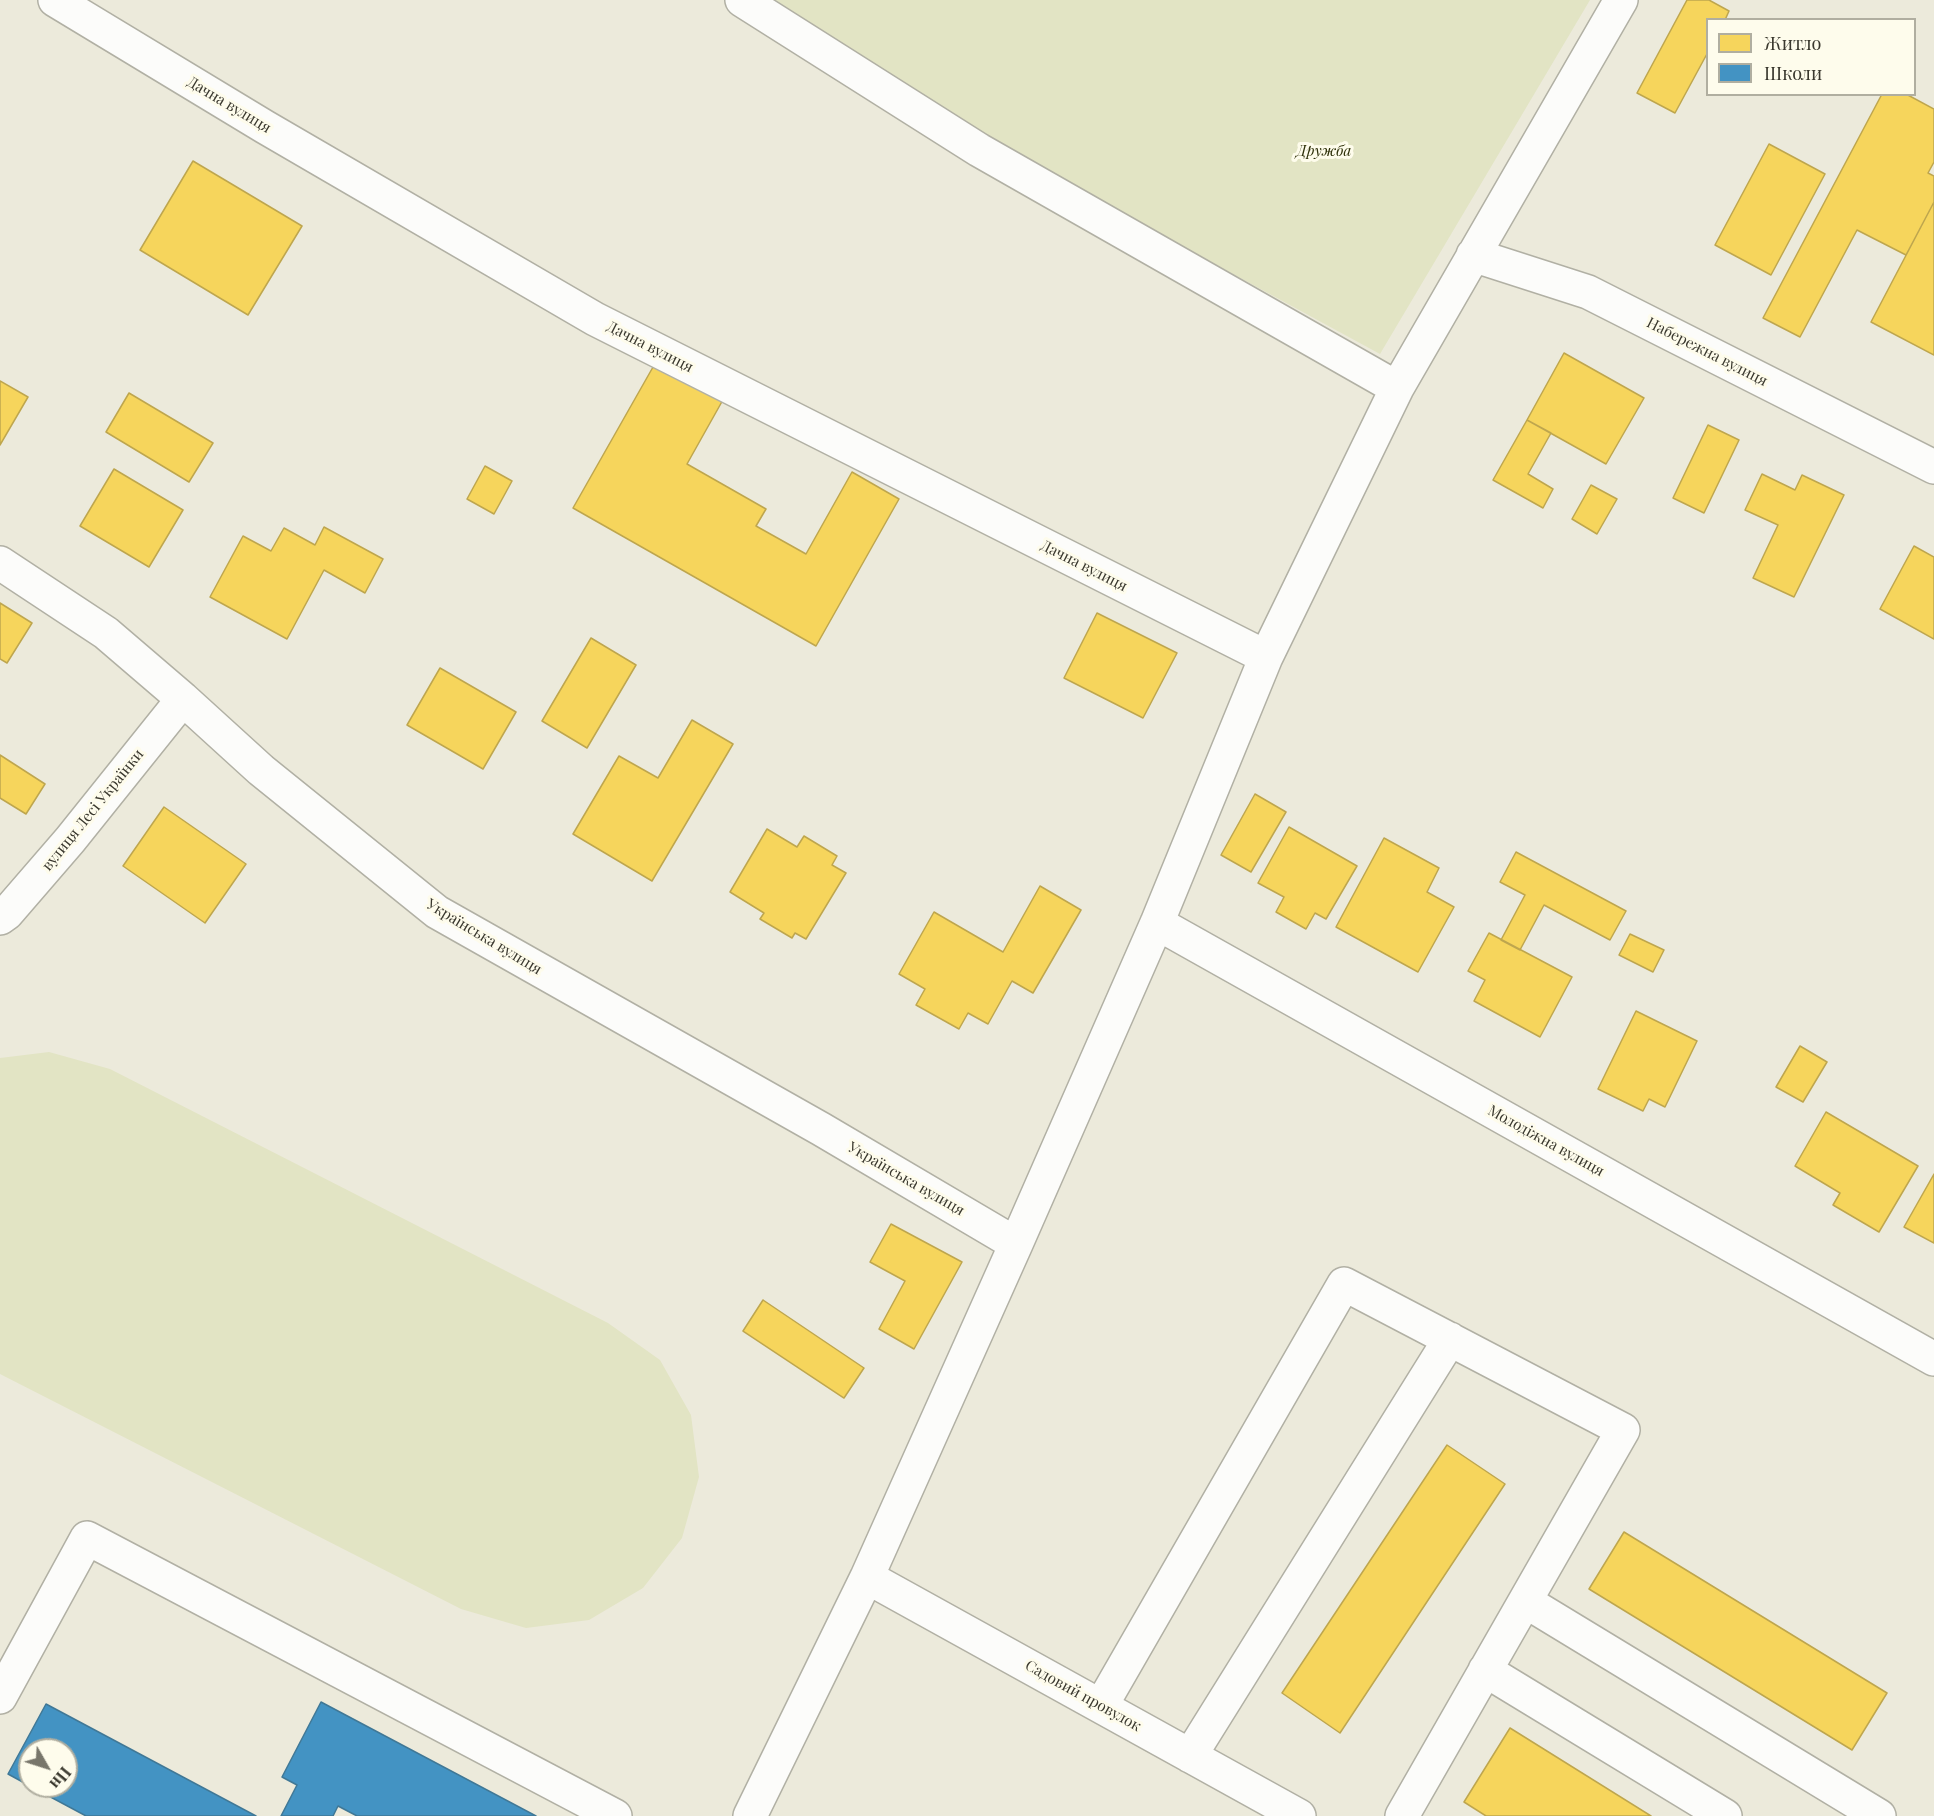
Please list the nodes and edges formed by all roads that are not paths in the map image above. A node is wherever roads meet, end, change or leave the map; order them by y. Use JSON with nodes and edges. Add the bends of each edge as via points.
{"nodes":[{"id":1,"x":55,"y":0,"type":"edge"},
{"id":2,"x":742,"y":0,"type":"edge"},
{"id":3,"x":1621,"y":0,"type":"edge"},
{"id":4,"x":1473,"y":255,"type":"junction"},
{"id":5,"x":1397,"y":388,"type":"junction"},
{"id":6,"x":1934,"y":467,"type":"edge"},
{"id":7,"x":0,"y":563,"type":"edge"},
{"id":8,"x":1266,"y":657,"type":"junction"},
{"id":9,"x":183,"y":699,"type":"junction"},
{"id":10,"x":0,"y":918,"type":"edge"},
{"id":11,"x":1157,"y":923,"type":"junction"},
{"id":12,"x":1016,"y":1244,"type":"junction"},
{"id":13,"x":1450,"y":1340,"type":"junction"},
{"id":14,"x":1934,"y":1359,"type":"edge"},
{"id":15,"x":867,"y":1577,"type":"junction"},
{"id":16,"x":1525,"y":1601,"type":"junction"},
{"id":17,"x":1485,"y":1670,"type":"junction"},
{"id":18,"x":0,"y":1697,"type":"edge"},
{"id":19,"x":1101,"y":1706,"type":"junction"},
{"id":20,"x":1190,"y":1756,"type":"junction"},
{"id":21,"x":615,"y":1816,"type":"edge"},
{"id":22,"x":750,"y":1816,"type":"edge"},
{"id":23,"x":1299,"y":1816,"type":"edge"},
{"id":24,"x":1402,"y":1816,"type":"edge"},
{"id":25,"x":1725,"y":1816,"type":"edge"},
{"id":26,"x":1879,"y":1816,"type":"edge"}],
"edges":[{"from":1,"to":8,"type":"street","name":"Дачна вулиця","via":[[264,127],[595,319]]},
{"from":2,"to":5,"type":"street","via":[[979,150]]},
{"from":3,"to":4,"type":"street"},
{"from":4,"to":5,"type":"street"},
{"from":4,"to":6,"type":"street","name":"Набережна вулиця","via":[[1588,292]]},
{"from":5,"to":8,"type":"street"},
{"from":7,"to":9,"type":"street","name":"Українська вулиця","via":[[106,633]]},
{"from":8,"to":11,"type":"street"},
{"from":9,"to":10,"type":"street","name":"вулиця Лесі Українки","via":[[70,840]]},
{"from":9,"to":12,"type":"street","name":"Українська вулиця","via":[[261,770],[437,912]]},
{"from":11,"to":12,"type":"street"},
{"from":11,"to":14,"type":"street","name":"Молодіжна вулиця"},
{"from":12,"to":15,"type":"street"},
{"from":13,"to":16,"type":"street","via":[[1623,1430]]},
{"from":13,"to":19,"type":"street","via":[[1344,1284]]},
{"from":13,"to":20,"type":"street"},
{"from":15,"to":19,"type":"street","name":"Садовий провулок"},
{"from":15,"to":22,"type":"street"},
{"from":16,"to":17,"type":"street"},
{"from":16,"to":26,"type":"street"},
{"from":17,"to":24,"type":"street"},
{"from":17,"to":25,"type":"street"},
{"from":18,"to":21,"type":"street","via":[[87,1538]]},
{"from":19,"to":20,"type":"street","name":"Садовий провулок"},
{"from":20,"to":23,"type":"street","name":"Садовий провулок"}]}
